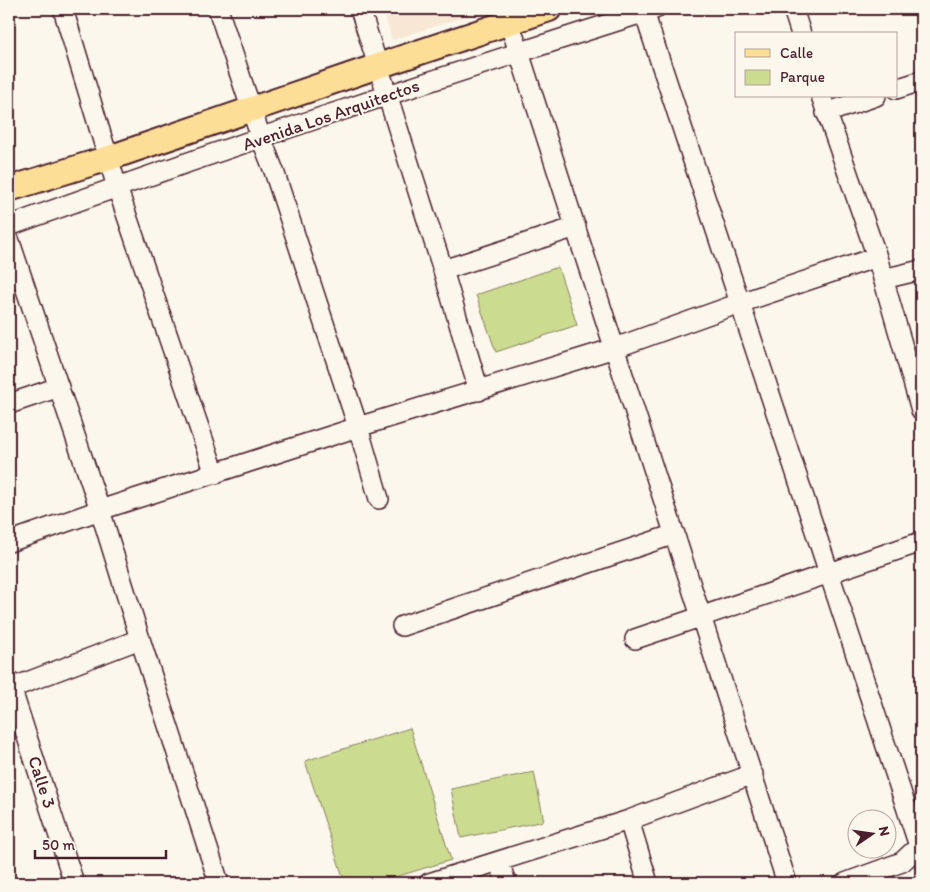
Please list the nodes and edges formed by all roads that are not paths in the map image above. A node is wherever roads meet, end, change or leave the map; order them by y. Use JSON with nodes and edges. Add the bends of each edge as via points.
{"nodes":[{"id":1,"x":63,"y":9,"type":"edge"},
{"id":2,"x":218,"y":9,"type":"edge"},
{"id":3,"x":360,"y":9,"type":"edge"},
{"id":4,"x":549,"y":9,"type":"edge"},
{"id":5,"x":793,"y":9,"type":"edge"},
{"id":6,"x":647,"y":10,"type":"edge"},
{"id":7,"x":507,"y":15,"type":"edge"},
{"id":8,"x":800,"y":32,"type":"edge"},
{"id":9,"x":519,"y":52,"type":"junction"},
{"id":10,"x":378,"y":66,"type":"junction"},
{"id":11,"x":921,"y":81,"type":"edge"},
{"id":12,"x":898,"y":88,"type":"edge"},
{"id":13,"x":387,"y":95,"type":"junction"},
{"id":14,"x":864,"y":98,"type":"edge"},
{"id":15,"x":824,"y":105,"type":"edge"},
{"id":16,"x":252,"y":109,"type":"junction"},
{"id":17,"x":261,"y":138,"type":"junction"},
{"id":18,"x":109,"y":158,"type":"junction"},
{"id":19,"x":117,"y":187,"type":"junction"},
{"id":20,"x":9,"y":189,"type":"edge"},
{"id":21,"x":9,"y":226,"type":"edge"},
{"id":22,"x":576,"y":227,"type":"junction"},
{"id":23,"x":9,"y":240,"type":"edge"},
{"id":24,"x":876,"y":257,"type":"junction"},
{"id":25,"x":443,"y":270,"type":"junction"},
{"id":26,"x":921,"y":270,"type":"edge"},
{"id":27,"x":883,"y":279,"type":"junction"},
{"id":28,"x":740,"y":303,"type":"junction"},
{"id":29,"x":615,"y":348,"type":"junction"},
{"id":30,"x":59,"y":387,"type":"junction"},
{"id":31,"x":480,"y":391,"type":"junction"},
{"id":32,"x":9,"y":404,"type":"edge"},
{"id":33,"x":921,"y":410,"type":"edge"},
{"id":34,"x":358,"y":427,"type":"junction"},
{"id":35,"x":215,"y":474,"type":"junction"},
{"id":36,"x":379,"y":499,"type":"dead end"},
{"id":37,"x":100,"y":510,"type":"junction"},
{"id":38,"x":675,"y":534,"type":"junction"},
{"id":39,"x":9,"y":542,"type":"edge"},
{"id":40,"x":921,"y":542,"type":"edge"},
{"id":41,"x":829,"y":574,"type":"junction"},
{"id":42,"x":702,"y":616,"type":"junction"},
{"id":43,"x":402,"y":626,"type":"dead end"},
{"id":44,"x":140,"y":639,"type":"junction"},
{"id":45,"x":635,"y":639,"type":"dead end"},
{"id":46,"x":10,"y":686,"type":"edge"},
{"id":47,"x":752,"y":774,"type":"junction"},
{"id":48,"x":629,"y":820,"type":"junction"},
{"id":49,"x":920,"y":846,"type":"edge"},
{"id":50,"x":499,"y":861,"type":"junction"},
{"id":51,"x":74,"y":883,"type":"edge"},
{"id":52,"x":219,"y":883,"type":"edge"},
{"id":53,"x":429,"y":883,"type":"edge"},
{"id":54,"x":506,"y":883,"type":"edge"},
{"id":55,"x":648,"y":883,"type":"edge"},
{"id":56,"x":787,"y":883,"type":"edge"},
{"id":57,"x":845,"y":883,"type":"edge"}],
"edges":[{"from":1,"to":18,"type":"street"},
{"from":2,"to":16,"type":"street"},
{"from":3,"to":10,"type":"street"},
{"from":4,"to":7,"type":"main road","name":"Avenida Los Arquitectos"},
{"from":5,"to":8,"type":"street"},
{"from":6,"to":9,"type":"street","name":"Avenida Los Arquitectos"},
{"from":6,"to":28,"type":"street"},
{"from":7,"to":9,"type":"street"},
{"from":7,"to":10,"type":"main road","name":"Avenida Los Arquitectos"},
{"from":9,"to":13,"type":"street","name":"Avenida Los Arquitectos"},
{"from":9,"to":22,"type":"street"},
{"from":10,"to":13,"type":"street"},
{"from":10,"to":16,"type":"main road","name":"Avenida Los Arquitectos"},
{"from":11,"to":12,"type":"street"},
{"from":13,"to":17,"type":"street","name":"Avenida Los Arquitectos"},
{"from":13,"to":25,"type":"street"},
{"from":14,"to":15,"type":"street"},
{"from":15,"to":24,"type":"street"},
{"from":16,"to":17,"type":"street"},
{"from":16,"to":18,"type":"main road","name":"Avenida Los Arquitectos"},
{"from":17,"to":19,"type":"street","name":"Avenida Los Arquitectos"},
{"from":17,"to":34,"type":"street"},
{"from":18,"to":19,"type":"street"},
{"from":18,"to":20,"type":"main road","name":"Avenida Los Arquitectos"},
{"from":19,"to":21,"type":"street","name":"Avenida Los Arquitectos"},
{"from":19,"to":35,"type":"street"},
{"from":22,"to":25,"type":"street"},
{"from":22,"to":29,"type":"street"},
{"from":23,"to":30,"type":"street"},
{"from":24,"to":27,"type":"street"},
{"from":24,"to":28,"type":"street"},
{"from":25,"to":31,"type":"street"},
{"from":26,"to":27,"type":"street"},
{"from":27,"to":33,"type":"street"},
{"from":28,"to":29,"type":"street"},
{"from":28,"to":41,"type":"street"},
{"from":29,"to":31,"type":"street"},
{"from":29,"to":38,"type":"street"},
{"from":30,"to":32,"type":"street"},
{"from":30,"to":37,"type":"street"},
{"from":31,"to":34,"type":"street"},
{"from":34,"to":35,"type":"street"},
{"from":34,"to":36,"type":"street"},
{"from":35,"to":37,"type":"street"},
{"from":37,"to":39,"type":"street"},
{"from":37,"to":44,"type":"street"},
{"from":38,"to":42,"type":"street"},
{"from":38,"to":43,"type":"street"},
{"from":40,"to":41,"type":"street"},
{"from":41,"to":42,"type":"street"},
{"from":41,"to":49,"type":"street"},
{"from":42,"to":45,"type":"street"},
{"from":42,"to":47,"type":"street"},
{"from":44,"to":46,"type":"street"},
{"from":44,"to":52,"type":"street"},
{"from":46,"to":51,"type":"street","name":"Calle 3"},
{"from":47,"to":48,"type":"street"},
{"from":47,"to":56,"type":"street"},
{"from":48,"to":50,"type":"street"},
{"from":48,"to":55,"type":"street"},
{"from":49,"to":57,"type":"street","via":[[902,862]]},
{"from":50,"to":53,"type":"street"},
{"from":50,"to":54,"type":"street"}]}
